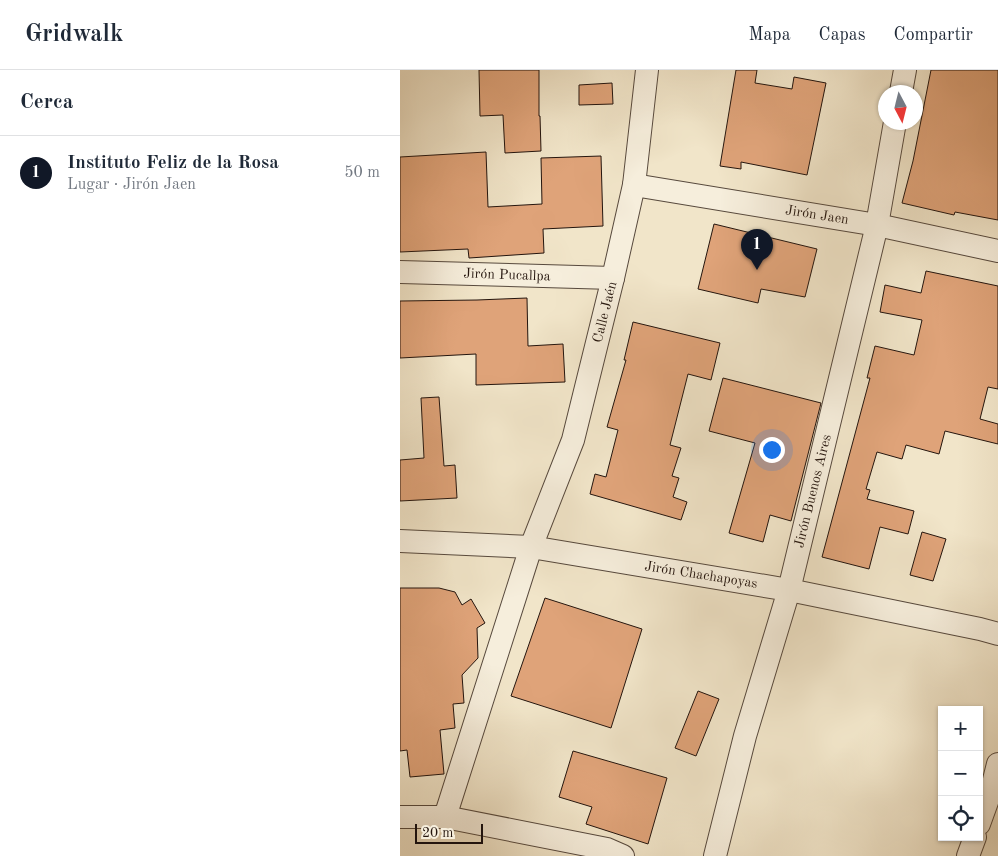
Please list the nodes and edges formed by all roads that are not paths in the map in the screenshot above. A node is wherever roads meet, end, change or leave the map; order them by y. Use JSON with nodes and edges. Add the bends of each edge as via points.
{"nodes":[{"id":1,"x":647,"y":70,"type":"edge"},
{"id":2,"x":905,"y":70,"type":"edge"},
{"id":3,"x":902,"y":85,"type":"edge"},
{"id":4,"x":895,"y":130,"type":"edge"},
{"id":5,"x":634,"y":185,"type":"junction"},
{"id":6,"x":877,"y":225,"type":"junction"},
{"id":7,"x":998,"y":251,"type":"edge"},
{"id":8,"x":400,"y":272,"type":"edge"},
{"id":9,"x":613,"y":278,"type":"junction"},
{"id":10,"x":400,"y":541,"type":"edge"},
{"id":11,"x":531,"y":547,"type":"junction"},
{"id":12,"x":789,"y":590,"type":"junction"},
{"id":13,"x":998,"y":634,"type":"edge"},
{"id":14,"x":998,"y":764,"type":"edge"},
{"id":15,"x":983,"y":813,"type":"edge"},
{"id":16,"x":400,"y":817,"type":"edge"},
{"id":17,"x":446,"y":817,"type":"junction"},
{"id":18,"x":974,"y":841,"type":"edge"},
{"id":19,"x":623,"y":856,"type":"edge"},
{"id":20,"x":715,"y":856,"type":"edge"},
{"id":21,"x":968,"y":856,"type":"edge"}],
"edges":[{"from":1,"to":5,"type":"street","name":"Calle Jaén"},
{"from":2,"to":3,"type":"street"},
{"from":4,"to":6,"type":"street","name":"Jirón Buenos Aires"},
{"from":5,"to":6,"type":"street","name":"Jirón Jaen"},
{"from":5,"to":9,"type":"street","name":"Calle Jaén"},
{"from":6,"to":7,"type":"street","name":"Jirón Jaen"},
{"from":6,"to":12,"type":"street","name":"Jirón Buenos Aires"},
{"from":8,"to":9,"type":"street","name":"Jirón Pucallpa"},
{"from":9,"to":11,"type":"street","name":"Calle Jaén","via":[[573,440]]},
{"from":10,"to":11,"type":"street","name":"Jirón Chachapoyas"},
{"from":11,"to":12,"type":"street","name":"Jirón Chachapoyas"},
{"from":11,"to":17,"type":"street","name":"Calle Jaén"},
{"from":12,"to":13,"type":"street","name":"Jirón Chachapoyas"},
{"from":12,"to":20,"type":"street","name":"Jirón Buenos Aires","via":[[745,736]]},
{"from":14,"to":15,"type":"street"},
{"from":16,"to":17,"type":"street"},
{"from":17,"to":19,"type":"street","via":[[607,849]]},
{"from":18,"to":21,"type":"street"}]}
